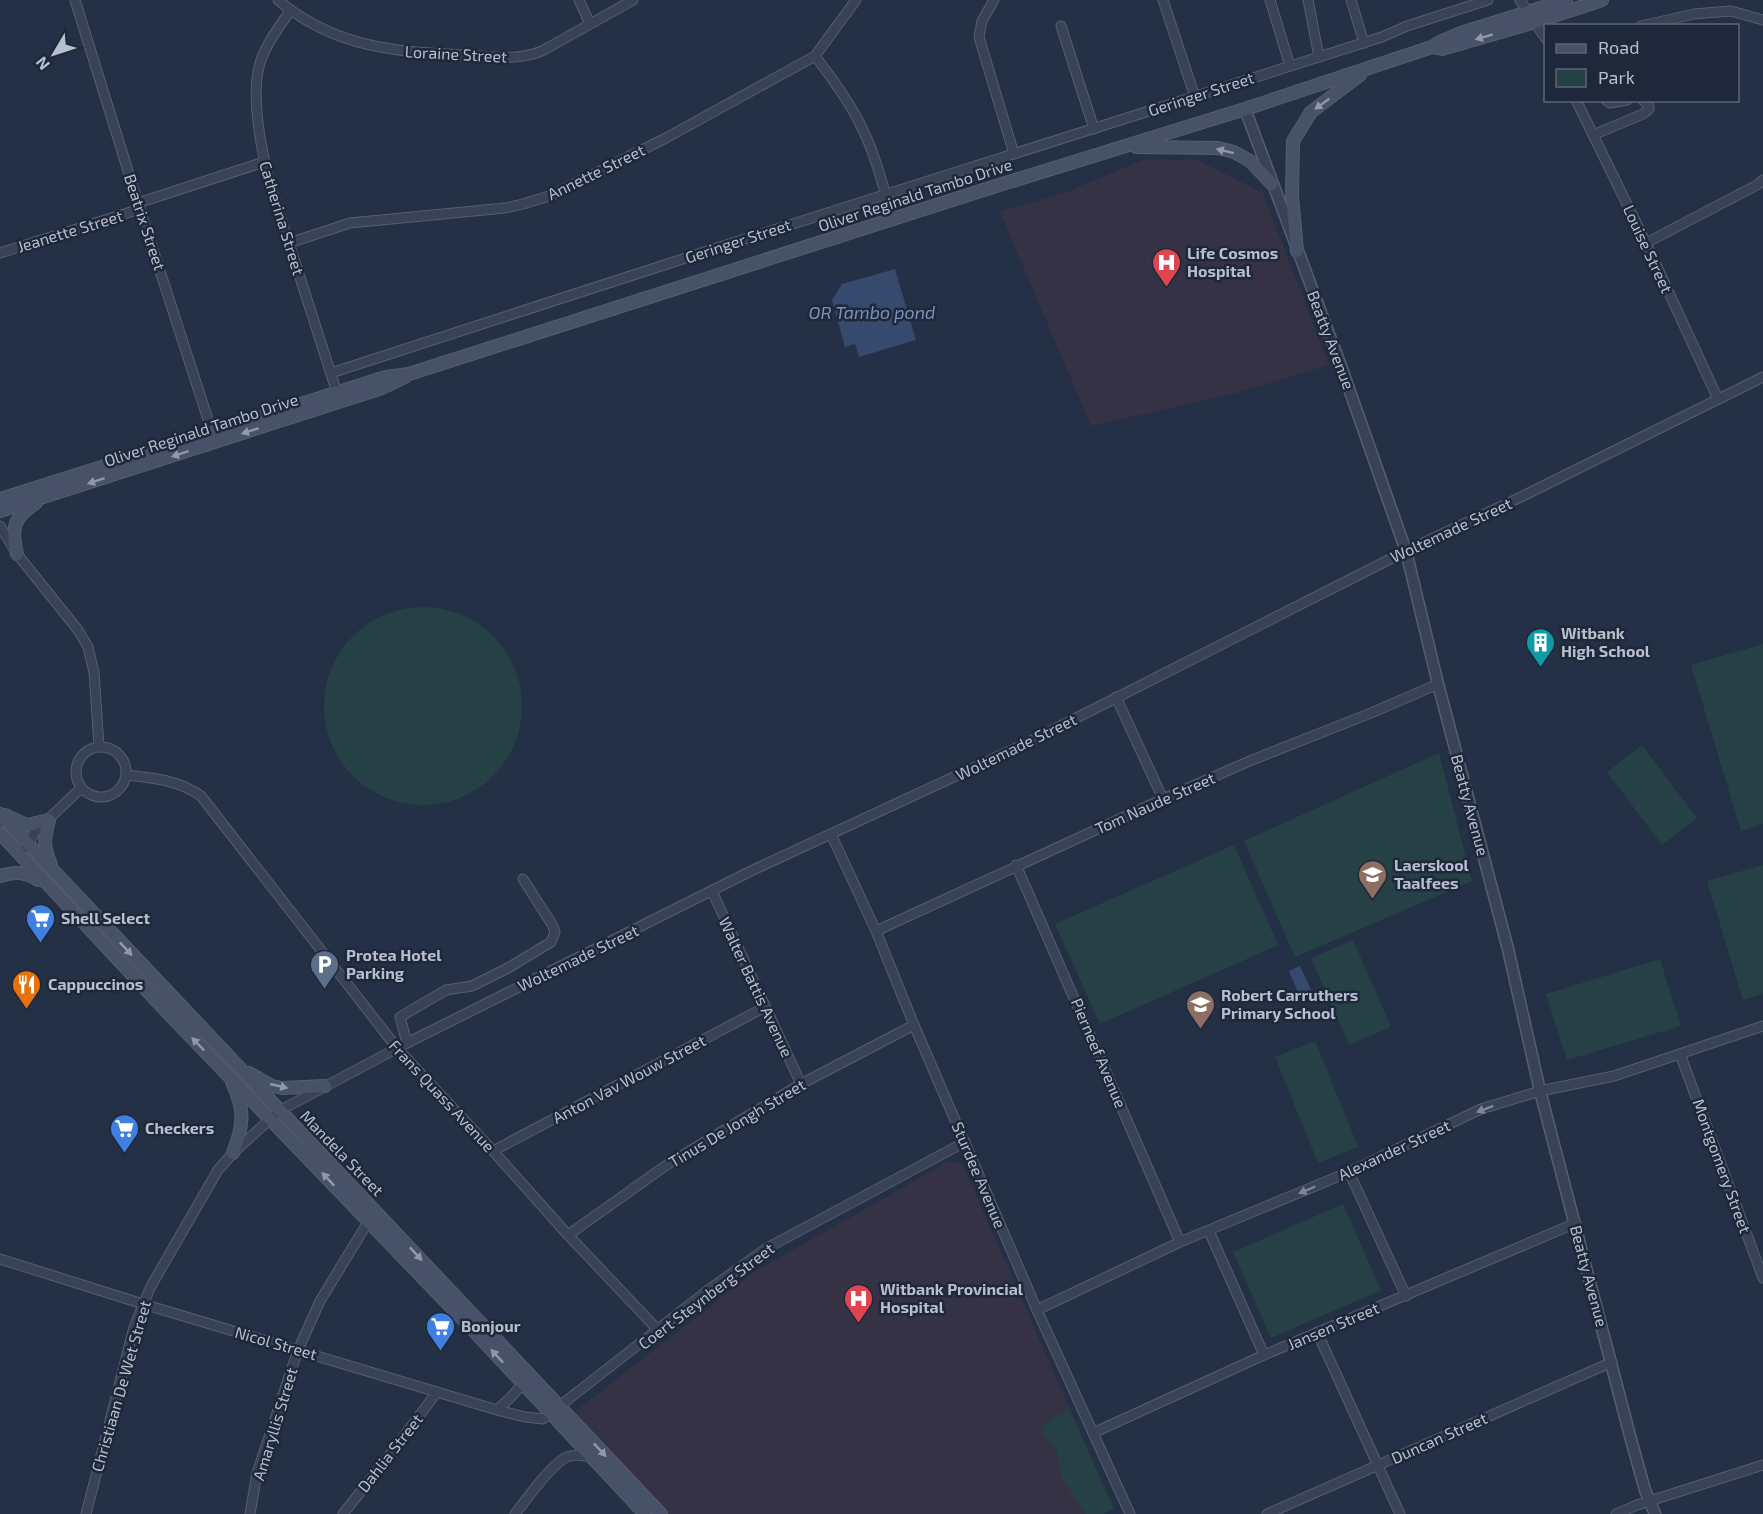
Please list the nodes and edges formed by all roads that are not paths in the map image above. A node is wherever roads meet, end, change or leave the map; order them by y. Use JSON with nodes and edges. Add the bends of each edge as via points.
{"nodes":[{"id":1,"x":75,"y":0,"type":"edge"},
{"id":2,"x":278,"y":0,"type":"edge"},
{"id":3,"x":579,"y":0,"type":"edge"},
{"id":4,"x":633,"y":0,"type":"edge"},
{"id":5,"x":856,"y":0,"type":"edge"},
{"id":6,"x":994,"y":0,"type":"edge"},
{"id":7,"x":1163,"y":0,"type":"edge"},
{"id":8,"x":1270,"y":0,"type":"edge"},
{"id":9,"x":1308,"y":0,"type":"edge"},
{"id":10,"x":1351,"y":0,"type":"edge"},
{"id":11,"x":1488,"y":0,"type":"edge"},
{"id":12,"x":1520,"y":0,"type":"edge"},
{"id":13,"x":1566,"y":0,"type":"edge"},
{"id":14,"x":1602,"y":0,"type":"edge"},
{"id":15,"x":290,"y":10,"type":"junction"},
{"id":16,"x":1532,"y":17,"type":"junction"},
{"id":17,"x":1763,"y":20,"type":"edge"},
{"id":18,"x":590,"y":24,"type":"junction"},
{"id":19,"x":1650,"y":24,"type":"edge"},
{"id":20,"x":1061,"y":26,"type":"dead end"},
{"id":21,"x":1544,"y":37,"type":"edge"},
{"id":22,"x":1364,"y":43,"type":"junction"},
{"id":23,"x":815,"y":56,"type":"junction"},
{"id":24,"x":1318,"y":57,"type":"junction"},
{"id":25,"x":1290,"y":66,"type":"junction"},
{"id":26,"x":1368,"y":68,"type":"junction"},
{"id":27,"x":1195,"y":97,"type":"junction"},
{"id":28,"x":1577,"y":102,"type":"edge"},
{"id":29,"x":1645,"y":102,"type":"edge"},
{"id":30,"x":1245,"y":109,"type":"junction"},
{"id":31,"x":1094,"y":129,"type":"junction"},
{"id":32,"x":1593,"y":135,"type":"junction"},
{"id":33,"x":1125,"y":147,"type":"junction"},
{"id":34,"x":1014,"y":154,"type":"junction"},
{"id":35,"x":264,"y":162,"type":"junction"},
{"id":36,"x":1763,"y":180,"type":"edge"},
{"id":37,"x":1272,"y":184,"type":"junction"},
{"id":38,"x":885,"y":194,"type":"junction"},
{"id":39,"x":139,"y":206,"type":"junction"},
{"id":40,"x":893,"y":219,"type":"junction"},
{"id":41,"x":289,"y":243,"type":"junction"},
{"id":42,"x":1646,"y":243,"type":"junction"},
{"id":43,"x":1297,"y":251,"type":"junction"},
{"id":44,"x":0,"y":253,"type":"edge"},
{"id":45,"x":331,"y":373,"type":"junction"},
{"id":46,"x":1763,"y":376,"type":"edge"},
{"id":47,"x":338,"y":397,"type":"junction"},
{"id":48,"x":1718,"y":399,"type":"junction"},
{"id":49,"x":214,"y":438,"type":"junction"},
{"id":50,"x":0,"y":489,"type":"edge"},
{"id":51,"x":24,"y":491,"type":"junction"},
{"id":52,"x":47,"y":496,"type":"junction"},
{"id":53,"x":0,"y":499,"type":"edge"},
{"id":54,"x":0,"y":511,"type":"edge"},
{"id":55,"x":0,"y":526,"type":"edge"},
{"id":56,"x":1406,"y":550,"type":"junction"},
{"id":57,"x":17,"y":554,"type":"junction"},
{"id":58,"x":1438,"y":684,"type":"junction"},
{"id":59,"x":1116,"y":697,"type":"junction"},
{"id":60,"x":99,"y":746,"type":"junction"},
{"id":61,"x":126,"y":775,"type":"junction"},
{"id":62,"x":81,"y":788,"type":"junction"},
{"id":63,"x":1163,"y":799,"type":"junction"},
{"id":64,"x":0,"y":814,"type":"edge"},
{"id":65,"x":49,"y":820,"type":"junction"},
{"id":66,"x":0,"y":833,"type":"edge"},
{"id":67,"x":831,"y":834,"type":"junction"},
{"id":68,"x":23,"y":843,"type":"junction"},
{"id":69,"x":1016,"y":865,"type":"junction"},
{"id":70,"x":55,"y":873,"type":"junction"},
{"id":71,"x":0,"y":876,"type":"edge"},
{"id":72,"x":522,"y":879,"type":"dead end"},
{"id":73,"x":54,"y":891,"type":"junction"},
{"id":74,"x":712,"y":891,"type":"junction"},
{"id":75,"x":876,"y":930,"type":"junction"},
{"id":76,"x":765,"y":1007,"type":"junction"},
{"id":77,"x":914,"y":1026,"type":"junction"},
{"id":78,"x":1763,"y":1026,"type":"edge"},
{"id":79,"x":407,"y":1043,"type":"junction"},
{"id":80,"x":396,"y":1048,"type":"junction"},
{"id":81,"x":1680,"y":1053,"type":"junction"},
{"id":82,"x":233,"y":1071,"type":"junction"},
{"id":83,"x":801,"y":1084,"type":"junction"},
{"id":84,"x":325,"y":1086,"type":"junction"},
{"id":85,"x":1540,"y":1091,"type":"junction"},
{"id":86,"x":275,"y":1114,"type":"junction"},
{"id":87,"x":965,"y":1142,"type":"junction"},
{"id":88,"x":493,"y":1151,"type":"junction"},
{"id":89,"x":233,"y":1153,"type":"junction"},
{"id":90,"x":1349,"y":1172,"type":"junction"},
{"id":91,"x":373,"y":1218,"type":"junction"},
{"id":92,"x":1576,"y":1223,"type":"junction"},
{"id":93,"x":1209,"y":1231,"type":"junction"},
{"id":94,"x":568,"y":1235,"type":"junction"},
{"id":95,"x":1180,"y":1242,"type":"junction"},
{"id":96,"x":0,"y":1259,"type":"edge"},
{"id":97,"x":1763,"y":1278,"type":"edge"},
{"id":98,"x":1406,"y":1296,"type":"junction"},
{"id":99,"x":143,"y":1304,"type":"junction"},
{"id":100,"x":1037,"y":1310,"type":"junction"},
{"id":101,"x":658,"y":1330,"type":"junction"},
{"id":102,"x":1317,"y":1332,"type":"junction"},
{"id":103,"x":298,"y":1350,"type":"junction"},
{"id":104,"x":1264,"y":1355,"type":"junction"},
{"id":105,"x":1612,"y":1362,"type":"junction"},
{"id":106,"x":523,"y":1384,"type":"junction"},
{"id":107,"x":437,"y":1392,"type":"junction"},
{"id":108,"x":497,"y":1410,"type":"junction"},
{"id":109,"x":556,"y":1411,"type":"junction"},
{"id":110,"x":1093,"y":1433,"type":"junction"},
{"id":111,"x":591,"y":1457,"type":"junction"},
{"id":112,"x":1378,"y":1464,"type":"junction"},
{"id":113,"x":1763,"y":1465,"type":"edge"},
{"id":114,"x":1650,"y":1502,"type":"junction"},
{"id":115,"x":86,"y":1514,"type":"edge"},
{"id":116,"x":250,"y":1514,"type":"edge"},
{"id":117,"x":343,"y":1514,"type":"edge"},
{"id":118,"x":515,"y":1514,"type":"edge"},
{"id":119,"x":645,"y":1514,"type":"edge"},
{"id":120,"x":660,"y":1514,"type":"edge"},
{"id":121,"x":1130,"y":1514,"type":"edge"},
{"id":122,"x":1267,"y":1514,"type":"edge"},
{"id":123,"x":1400,"y":1514,"type":"edge"},
{"id":124,"x":1617,"y":1514,"type":"edge"},
{"id":125,"x":1655,"y":1514,"type":"edge"}],
"edges":[{"from":1,"to":39,"type":"street","name":"Beatrix Street"},
{"from":2,"to":15,"type":"street","name":"Loraine Street"},
{"from":3,"to":18,"type":"street"},
{"from":4,"to":18,"type":"street","name":"Loraine Street"},
{"from":5,"to":23,"type":"street","name":"Annette Street"},
{"from":6,"to":34,"type":"street","via":[[981,21],[979,37]]},
{"from":7,"to":27,"type":"street"},
{"from":8,"to":25,"type":"street"},
{"from":9,"to":24,"type":"street"},
{"from":10,"to":22,"type":"street"},
{"from":11,"to":22,"type":"street","name":"Geringer Street"},
{"from":12,"to":16,"type":"street"},
{"from":13,"to":16,"type":"main road","name":"Oliver Reginald Tambo Drive"},
{"from":14,"to":16,"type":"main road","name":"Oliver Reginald Tambo Drive"},
{"from":15,"to":18,"type":"street","name":"Loraine Street","via":[[315,26],[361,44],[409,53],[533,55]]},
{"from":15,"to":35,"type":"street","name":"Catherina Street","via":[[270,40],[258,69]]},
{"from":16,"to":21,"type":"street"},
{"from":16,"to":26,"type":"main road","name":"Oliver Reginald Tambo Drive","via":[[1461,33]]},
{"from":17,"to":19,"type":"street","via":[[1731,11]]},
{"from":20,"to":31,"type":"street"},
{"from":22,"to":24,"type":"street","name":"Geringer Street"},
{"from":23,"to":38,"type":"street","via":[[861,126]]},
{"from":23,"to":41,"type":"street","name":"Annette Street","via":[[666,138],[541,199],[506,208],[350,223]]},
{"from":24,"to":25,"type":"street","name":"Geringer Street"},
{"from":25,"to":27,"type":"street","name":"Geringer Street"},
{"from":26,"to":30,"type":"main road","name":"Oliver Reginald Tambo Drive"},
{"from":26,"to":43,"type":"main road","one_way":true,"via":[[1311,112],[1293,141]]},
{"from":27,"to":31,"type":"street","name":"Geringer Street"},
{"from":28,"to":32,"type":"street","name":"Louise Street"},
{"from":29,"to":32,"type":"street","via":[[1649,109],[1643,114]]},
{"from":30,"to":33,"type":"main road","name":"Oliver Reginald Tambo Drive"},
{"from":30,"to":37,"type":"street","name":"Beatty Avenue"},
{"from":31,"to":34,"type":"street","name":"Geringer Street"},
{"from":32,"to":42,"type":"street","name":"Louise Street"},
{"from":37,"to":33,"type":"main road","one_way":true,"via":[[1250,161],[1234,152],[1218,148]]},
{"from":33,"to":40,"type":"main road","name":"Oliver Reginald Tambo Drive"},
{"from":34,"to":38,"type":"street","name":"Geringer Street"},
{"from":35,"to":39,"type":"street","name":"Jeanette Street"},
{"from":35,"to":41,"type":"street","name":"Catherina Street"},
{"from":36,"to":42,"type":"street"},
{"from":37,"to":43,"type":"street","name":"Beatty Avenue"},
{"from":38,"to":40,"type":"street"},
{"from":38,"to":45,"type":"street","name":"Geringer Street"},
{"from":39,"to":44,"type":"street","name":"Jeanette Street"},
{"from":39,"to":49,"type":"street","name":"Beatrix Street"},
{"from":40,"to":47,"type":"main road","name":"Oliver Reginald Tambo Drive","via":[[409,375],[386,377]]},
{"from":41,"to":45,"type":"street","name":"Catherina Street"},
{"from":42,"to":48,"type":"street","name":"Louise Street"},
{"from":43,"to":56,"type":"street","name":"Beatty Avenue"},
{"from":45,"to":47,"type":"street","name":"Catherina Street"},
{"from":46,"to":48,"type":"street","name":"Woltemade Street"},
{"from":47,"to":49,"type":"main road","name":"Oliver Reginald Tambo Drive"},
{"from":48,"to":56,"type":"street","name":"Woltemade Street"},
{"from":49,"to":51,"type":"main road","name":"Oliver Reginald Tambo Drive"},
{"from":49,"to":52,"type":"main road","name":"Oliver Reginald Tambo Drive","one_way":true},
{"from":50,"to":51,"type":"main road"},
{"from":51,"to":53,"type":"main road","name":"Oliver Reginald Tambo Drive"},
{"from":52,"to":54,"type":"main road","name":"Oliver Reginald Tambo Drive"},
{"from":52,"to":57,"type":"main road","via":[[17,520]]},
{"from":55,"to":57,"type":"street"},
{"from":56,"to":58,"type":"street","name":"Beatty Avenue"},
{"from":56,"to":59,"type":"street","name":"Woltemade Street"},
{"from":57,"to":60,"type":"street","via":[[88,647],[94,672]]},
{"from":58,"to":63,"type":"street","name":"Tom Naude Street"},
{"from":58,"to":85,"type":"street","name":"Beatty Avenue","via":[[1508,949]]},
{"from":59,"to":63,"type":"street"},
{"from":59,"to":67,"type":"street","name":"Woltemade Street"},
{"from":60,"to":61,"type":"street","via":[[116,751],[126,766]]},
{"from":60,"to":62,"type":"street","via":[[85,752],[77,764]]},
{"from":61,"to":62,"type":"street","via":[[118,791],[107,796],[94,796]]},
{"from":61,"to":80,"type":"street","name":"Frans Quass Avenue","via":[[176,783],[207,801]]},
{"from":62,"to":65,"type":"street"},
{"from":63,"to":69,"type":"street","name":"Tom Naude Street"},
{"from":64,"to":65,"type":"main road","via":[[27,825]]},
{"from":64,"to":68,"type":"main road","name":"Mandela Street"},
{"from":65,"to":68,"type":"street"},
{"from":65,"to":70,"type":"main road","via":[[45,847]]},
{"from":66,"to":68,"type":"main road","name":"Mandela Street"},
{"from":67,"to":74,"type":"street","name":"Woltemade Street"},
{"from":67,"to":75,"type":"street","name":"Sturdee Avenue"},
{"from":68,"to":70,"type":"main road","name":"Mandela Street"},
{"from":68,"to":73,"type":"main road","name":"Mandela Street"},
{"from":69,"to":75,"type":"street","name":"Tom Naude Street"},
{"from":69,"to":95,"type":"street","name":"Pierneef Avenue"},
{"from":70,"to":82,"type":"main road","name":"Mandela Street","one_way":true},
{"from":71,"to":73,"type":"main road","via":[[24,873]]},
{"from":72,"to":79,"type":"street","via":[[553,926],[551,942],[472,986],[446,990],[400,1017]]},
{"from":82,"to":73,"type":"main road","name":"Mandela Street","one_way":true},
{"from":74,"to":76,"type":"street","name":"Walter Battis Avenue"},
{"from":74,"to":79,"type":"street","name":"Woltemade Street"},
{"from":75,"to":77,"type":"street","name":"Sturdee Avenue"},
{"from":76,"to":83,"type":"street","name":"Walter Battis Avenue"},
{"from":76,"to":88,"type":"street","name":"Anton Vav Wouw Street"},
{"from":77,"to":83,"type":"street","name":"Tinus De Jongh Street"},
{"from":77,"to":87,"type":"street","name":"Sturdee Avenue"},
{"from":78,"to":81,"type":"street","name":"Alexander Street"},
{"from":79,"to":80,"type":"street","name":"Woltemade Street"},
{"from":80,"to":84,"type":"street","name":"Woltemade Street"},
{"from":80,"to":88,"type":"street","name":"Frans Quass Avenue"},
{"from":81,"to":85,"type":"street","name":"Alexander Street","via":[[1614,1076]]},
{"from":81,"to":97,"type":"street","name":"Montgomery Street"},
{"from":82,"to":84,"type":"main road","one_way":true,"via":[[282,1088]]},
{"from":82,"to":86,"type":"main road","name":"Mandela Street"},
{"from":82,"to":89,"type":"main road","via":[[242,1131]]},
{"from":83,"to":94,"type":"street","name":"Tinus De Jongh Street","via":[[668,1164]]},
{"from":84,"to":86,"type":"street","name":"Woltemade Street"},
{"from":85,"to":90,"type":"street","name":"Alexander Street","one_way":true,"via":[[1481,1109]]},
{"from":85,"to":92,"type":"street","name":"Beatty Avenue"},
{"from":86,"to":89,"type":"street","name":"Christiaan De Wet Street"},
{"from":86,"to":91,"type":"main road","name":"Mandela Street"},
{"from":87,"to":100,"type":"street","name":"Sturdee Avenue"},
{"from":87,"to":101,"type":"street","name":"Coert Steynberg Street","via":[[767,1248]]},
{"from":88,"to":94,"type":"street","name":"Frans Quass Avenue"},
{"from":89,"to":99,"type":"street","name":"Christiaan De Wet Street","via":[[218,1170]]},
{"from":90,"to":93,"type":"street","name":"Alexander Street","one_way":true},
{"from":90,"to":98,"type":"street"},
{"from":91,"to":103,"type":"street","name":"Amaryllis Street","via":[[320,1301]]},
{"from":106,"to":91,"type":"main road","name":"Mandela Street","one_way":true},
{"from":91,"to":109,"type":"main road","name":"Mandela Street","one_way":true},
{"from":92,"to":98,"type":"street","name":"Jansen Street"},
{"from":92,"to":105,"type":"street","name":"Beatty Avenue"},
{"from":93,"to":95,"type":"street","name":"Alexander Street"},
{"from":93,"to":104,"type":"street"},
{"from":94,"to":101,"type":"street","name":"Frans Quass Avenue"},
{"from":95,"to":100,"type":"street","name":"Alexander Street"},
{"from":96,"to":99,"type":"street","name":"Nicol Street"},
{"from":98,"to":102,"type":"street","name":"Jansen Street"},
{"from":99,"to":103,"type":"street","name":"Nicol Street"},
{"from":99,"to":115,"type":"street","name":"Christiaan De Wet Street"},
{"from":100,"to":110,"type":"street","name":"Sturdee Avenue"},
{"from":101,"to":109,"type":"street","name":"Coert Steynberg Street"},
{"from":102,"to":104,"type":"street","name":"Jansen Street"},
{"from":102,"to":112,"type":"street"},
{"from":103,"to":107,"type":"street","name":"Nicol Street"},
{"from":103,"to":116,"type":"street","name":"Amaryllis Street","via":[[257,1473]]},
{"from":104,"to":110,"type":"street","name":"Jansen Street"},
{"from":105,"to":112,"type":"street","name":"Duncan Street"},
{"from":105,"to":114,"type":"street","name":"Beatty Avenue"},
{"from":106,"to":108,"type":"street"},
{"from":106,"to":109,"type":"main road","name":"Mandela Street"},
{"from":107,"to":108,"type":"street","name":"Nicol Street"},
{"from":107,"to":117,"type":"street","name":"Dahlia Street"},
{"from":108,"to":109,"type":"street","name":"Nicol Street","via":[[535,1419]]},
{"from":109,"to":111,"type":"main road","name":"Mandela Street"},
{"from":109,"to":120,"type":"main road","name":"Mandela Street","one_way":true},
{"from":110,"to":121,"type":"street","name":"Sturdee Avenue"},
{"from":111,"to":118,"type":"street","via":[[581,1454],[558,1462]]},
{"from":111,"to":119,"type":"main road","name":"Mandela Street"},
{"from":112,"to":122,"type":"street","name":"Duncan Street"},
{"from":112,"to":123,"type":"street"},
{"from":113,"to":114,"type":"street"},
{"from":114,"to":124,"type":"street"},
{"from":114,"to":125,"type":"street","name":"Beatty Avenue"}]}
